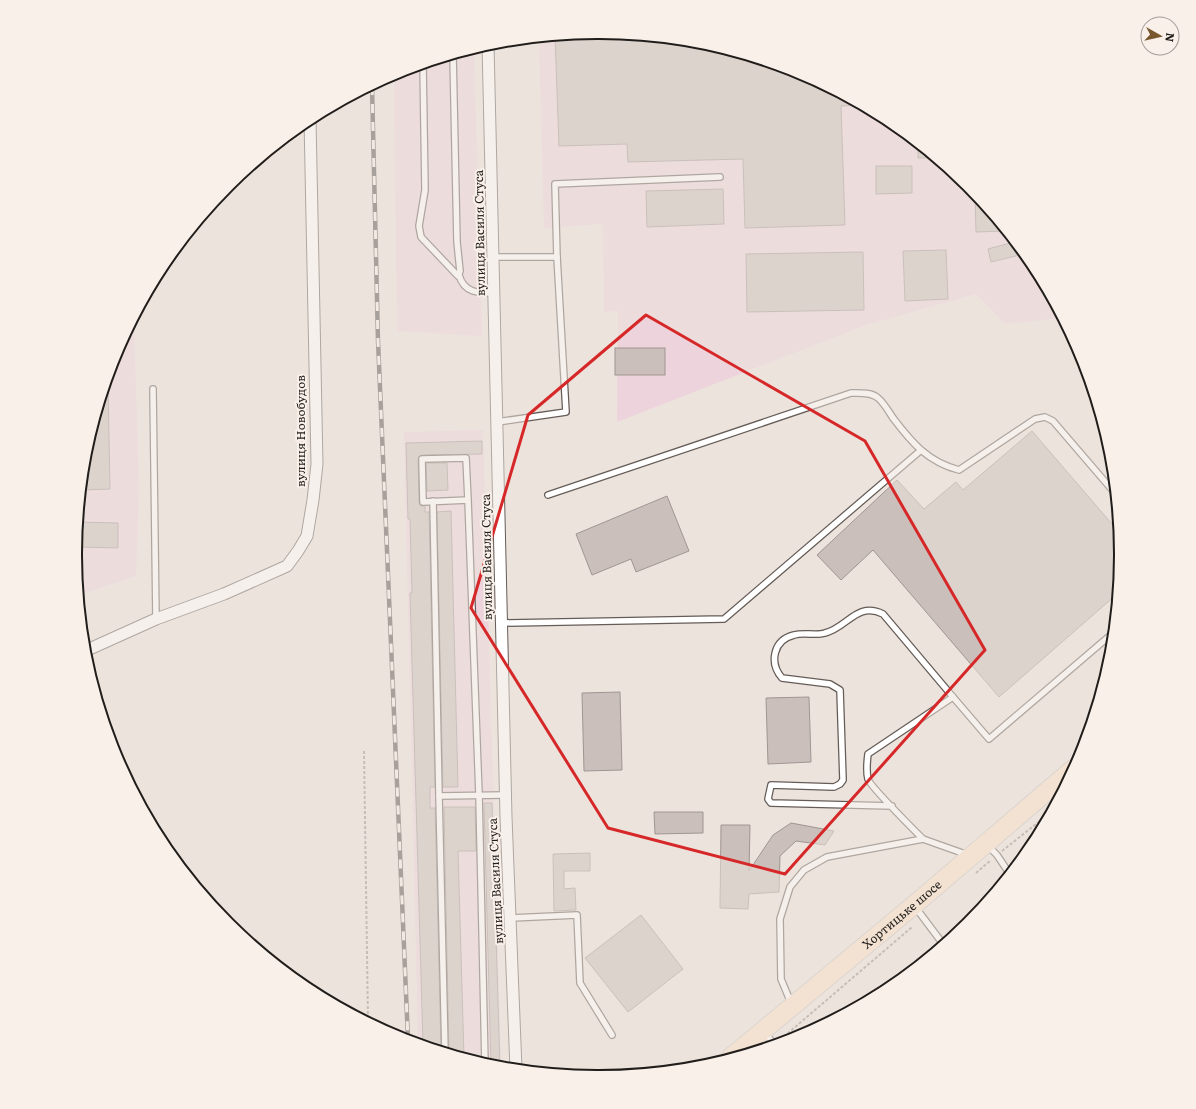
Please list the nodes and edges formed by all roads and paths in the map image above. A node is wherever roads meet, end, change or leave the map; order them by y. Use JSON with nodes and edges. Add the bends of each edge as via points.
{"nodes":[{"id":1,"x":488,"y":51,"type":"edge"},
{"id":2,"x":453,"y":60,"type":"edge"},
{"id":3,"x":423,"y":69,"type":"edge"},
{"id":4,"x":310,"y":127,"type":"edge"},
{"id":5,"x":720,"y":177,"type":"dead end"},
{"id":6,"x":493,"y":257,"type":"junction"},
{"id":7,"x":557,"y":257,"type":"junction"},
{"id":8,"x":459,"y":275,"type":"junction"},
{"id":9,"x":494,"y":293,"type":"junction"},
{"id":10,"x":153,"y":389,"type":"dead end"},
{"id":11,"x":497,"y":422,"type":"junction"},
{"id":12,"x":920,"y":451,"type":"junction"},
{"id":13,"x":1109,"y":486,"type":"edge"},
{"id":14,"x":548,"y":495,"type":"dead end"},
{"id":15,"x":468,"y":500,"type":"junction"},
{"id":16,"x":433,"y":501,"type":"junction"},
{"id":17,"x":156,"y":619,"type":"junction"},
{"id":18,"x":502,"y":623,"type":"junction"},
{"id":19,"x":1106,"y":639,"type":"edge"},
{"id":20,"x":91,"y":648,"type":"edge"},
{"id":21,"x":953,"y":697,"type":"junction"},
{"id":22,"x":364,"y":751,"type":"dead end"},
{"id":23,"x":1060,"y":781,"type":"edge"},
{"id":24,"x":479,"y":795,"type":"junction"},
{"id":25,"x":506,"y":795,"type":"junction"},
{"id":26,"x":439,"y":796,"type":"junction"},
{"id":27,"x":892,"y":806,"type":"junction"},
{"id":28,"x":1040,"y":819,"type":"edge"},
{"id":29,"x":923,"y":839,"type":"junction"},
{"id":30,"x":991,"y":849,"type":"junction"},
{"id":31,"x":971,"y":856,"type":"junction"},
{"id":32,"x":1006,"y":869,"type":"edge"},
{"id":33,"x":972,"y":876,"type":"dead end"},
{"id":34,"x":919,"y":911,"type":"junction"},
{"id":35,"x":510,"y":918,"type":"junction"},
{"id":36,"x":940,"y":940,"type":"edge"},
{"id":37,"x":792,"y":1005,"type":"junction"},
{"id":38,"x":368,"y":1016,"type":"edge"},
{"id":39,"x":763,"y":1030,"type":"junction"},
{"id":40,"x":612,"y":1035,"type":"dead end"},
{"id":41,"x":785,"y":1035,"type":"edge"},
{"id":42,"x":772,"y":1040,"type":"edge"},
{"id":43,"x":446,"y":1047,"type":"edge"},
{"id":44,"x":740,"y":1050,"type":"edge"},
{"id":45,"x":485,"y":1057,"type":"edge"},
{"id":46,"x":516,"y":1063,"type":"edge"}],
"edges":[{"from":1,"to":6,"type":"street","name":"вулиця Василя Стуса"},
{"from":2,"to":8,"type":"lane"},
{"from":3,"to":8,"type":"lane","via":[[426,190],[419,226],[421,237],[455,275]]},
{"from":4,"to":17,"type":"street","name":"вулиця Новобудов","via":[[317,464],[307,536],[286,566],[224,594]]},
{"from":5,"to":7,"type":"lane","via":[[555,184]]},
{"from":6,"to":7,"type":"lane"},
{"from":6,"to":9,"type":"street","name":"вулиця Василя Стуса"},
{"from":7,"to":11,"type":"lane","via":[[566,412]]},
{"from":8,"to":9,"type":"lane","via":[[464,287],[470,291]]},
{"from":9,"to":11,"type":"street","name":"вулиця Василя Стуса"},
{"from":10,"to":17,"type":"lane"},
{"from":11,"to":18,"type":"street","name":"вулиця Василя Стуса"},
{"from":12,"to":13,"type":"lane","via":[[959,470],[1035,419],[1049,418]]},
{"from":12,"to":14,"type":"lane","via":[[878,397],[865,393],[851,393]]},
{"from":12,"to":18,"type":"lane","via":[[724,619]]},
{"from":15,"to":16,"type":"lane"},
{"from":15,"to":16,"type":"lane","via":[[466,458],[422,460],[423,502]]},
{"from":15,"to":24,"type":"lane"},
{"from":16,"to":26,"type":"lane"},
{"from":17,"to":20,"type":"street","name":"вулиця Новобудов"},
{"from":18,"to":25,"type":"street","name":"вулиця Василя Стуса"},
{"from":19,"to":21,"type":"lane","via":[[988,739]]},
{"from":21,"to":27,"type":"lane","via":[[868,754],[868,780]]},
{"from":21,"to":27,"type":"lane","via":[[882,614],[874,610],[865,610],[825,633],[793,635],[783,641],[775,651],[774,664],[782,678],[830,684],[840,690],[843,780],[834,787],[771,785],[768,801]]},
{"from":22,"to":38,"type":"path"},
{"from":23,"to":30,"type":"main road","name":"Хортицьке шосе"},
{"from":24,"to":25,"type":"lane"},
{"from":24,"to":26,"type":"lane"},
{"from":24,"to":45,"type":"lane"},
{"from":25,"to":35,"type":"street","name":"вулиця Василя Стуса"},
{"from":26,"to":43,"type":"lane"},
{"from":27,"to":29,"type":"lane"},
{"from":28,"to":30,"type":"path"},
{"from":29,"to":31,"type":"lane"},
{"from":29,"to":37,"type":"lane","via":[[827,857],[804,870],[790,887],[780,919],[781,979]]},
{"from":30,"to":31,"type":"main road","name":"Хортицьке шосе"},
{"from":30,"to":32,"type":"lane"},
{"from":30,"to":33,"type":"path"},
{"from":31,"to":34,"type":"main road","name":"Хортицьке шосе"},
{"from":34,"to":36,"type":"lane"},
{"from":34,"to":37,"type":"main road","name":"Хортицьке шосе"},
{"from":34,"to":41,"type":"path"},
{"from":35,"to":40,"type":"lane","via":[[577,915],[580,983]]},
{"from":35,"to":46,"type":"street","name":"вулиця Василя Стуса"},
{"from":37,"to":39,"type":"main road","name":"Хортицьке шосе"},
{"from":39,"to":42,"type":"lane"},
{"from":39,"to":44,"type":"main road","name":"Хортицьке шосе"}]}
